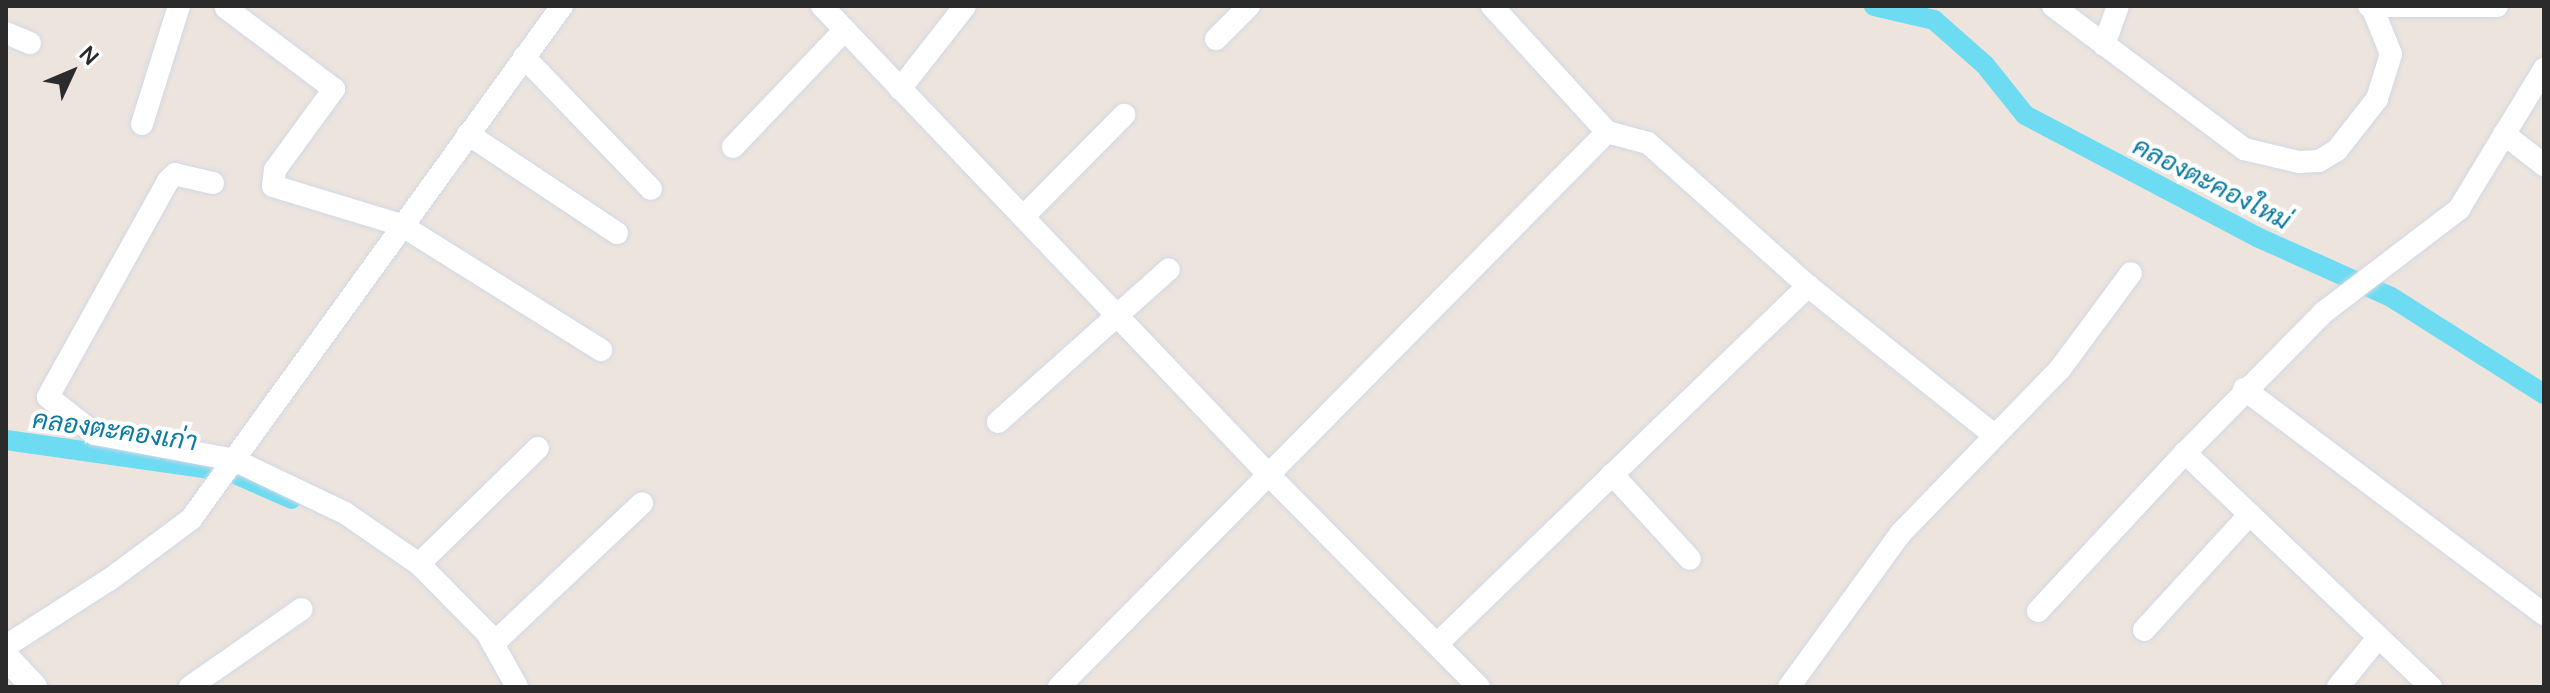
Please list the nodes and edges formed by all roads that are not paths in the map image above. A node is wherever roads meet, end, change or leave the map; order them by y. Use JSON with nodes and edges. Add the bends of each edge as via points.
{"nodes":[{"id":1,"x":179,"y":6,"type":"edge"},
{"id":2,"x":562,"y":6,"type":"edge"},
{"id":3,"x":822,"y":6,"type":"edge"},
{"id":4,"x":965,"y":6,"type":"edge"},
{"id":5,"x":1249,"y":6,"type":"edge"},
{"id":6,"x":2053,"y":6,"type":"edge"},
{"id":7,"x":2118,"y":6,"type":"edge"},
{"id":8,"x":2497,"y":6,"type":"edge"},
{"id":9,"x":2378,"y":7,"type":"edge"},
{"id":10,"x":226,"y":8,"type":"dead end"},
{"id":11,"x":1499,"y":8,"type":"edge"},
{"id":12,"x":845,"y":30,"type":"junction"},
{"id":13,"x":6,"y":33,"type":"edge"},
{"id":14,"x":1216,"y":39,"type":"dead end"},
{"id":15,"x":30,"y":43,"type":"dead end"},
{"id":16,"x":2104,"y":45,"type":"junction"},
{"id":17,"x":524,"y":57,"type":"junction"},
{"id":18,"x":2544,"y":69,"type":"edge"},
{"id":19,"x":900,"y":89,"type":"junction"},
{"id":20,"x":1124,"y":115,"type":"dead end"},
{"id":21,"x":142,"y":124,"type":"dead end"},
{"id":22,"x":468,"y":134,"type":"junction"},
{"id":23,"x":1613,"y":134,"type":"junction"},
{"id":24,"x":2504,"y":134,"type":"junction"},
{"id":25,"x":733,"y":147,"type":"dead end"},
{"id":26,"x":2541,"y":158,"type":"edge"},
{"id":27,"x":213,"y":183,"type":"dead end"},
{"id":28,"x":651,"y":189,"type":"dead end"},
{"id":29,"x":1023,"y":217,"type":"junction"},
{"id":30,"x":401,"y":225,"type":"junction"},
{"id":31,"x":617,"y":233,"type":"dead end"},
{"id":32,"x":1169,"y":269,"type":"dead end"},
{"id":33,"x":2131,"y":273,"type":"dead end"},
{"id":34,"x":1808,"y":286,"type":"junction"},
{"id":35,"x":1114,"y":314,"type":"junction"},
{"id":36,"x":601,"y":350,"type":"dead end"},
{"id":37,"x":2244,"y":389,"type":"junction"},
{"id":38,"x":998,"y":422,"type":"dead end"},
{"id":39,"x":1994,"y":435,"type":"junction"},
{"id":40,"x":538,"y":448,"type":"dead end"},
{"id":41,"x":2185,"y":453,"type":"junction"},
{"id":42,"x":234,"y":460,"type":"junction"},
{"id":43,"x":1612,"y":474,"type":"junction"},
{"id":44,"x":1271,"y":477,"type":"junction"},
{"id":45,"x":642,"y":503,"type":"dead end"},
{"id":46,"x":2250,"y":514,"type":"junction"},
{"id":47,"x":1690,"y":559,"type":"dead end"},
{"id":48,"x":419,"y":564,"type":"junction"},
{"id":49,"x":302,"y":609,"type":"dead end"},
{"id":50,"x":2038,"y":611,"type":"dead end"},
{"id":51,"x":2544,"y":614,"type":"edge"},
{"id":52,"x":2144,"y":630,"type":"dead end"},
{"id":53,"x":2377,"y":639,"type":"junction"},
{"id":54,"x":493,"y":644,"type":"junction"},
{"id":55,"x":1437,"y":644,"type":"junction"},
{"id":56,"x":6,"y":646,"type":"edge"},
{"id":57,"x":6,"y":657,"type":"edge"},
{"id":58,"x":34,"y":687,"type":"edge"},
{"id":59,"x":190,"y":687,"type":"edge"},
{"id":60,"x":517,"y":687,"type":"edge"},
{"id":61,"x":1059,"y":687,"type":"edge"},
{"id":62,"x":1479,"y":687,"type":"edge"},
{"id":63,"x":1789,"y":687,"type":"edge"},
{"id":64,"x":2338,"y":687,"type":"edge"},
{"id":65,"x":2431,"y":687,"type":"edge"}],
"edges":[{"from":1,"to":21,"type":"street"},
{"from":2,"to":17,"type":"street"},
{"from":3,"to":12,"type":"street"},
{"from":4,"to":19,"type":"street"},
{"from":5,"to":14,"type":"street"},
{"from":6,"to":16,"type":"street"},
{"from":7,"to":16,"type":"street"},
{"from":8,"to":9,"type":"street"},
{"from":9,"to":16,"type":"street","via":[[2391,54],[2387,73],[2352,135],[2319,161],[2299,162],[2244,149]]},
{"from":10,"to":30,"type":"street","via":[[334,89],[275,170],[272,185]]},
{"from":11,"to":23,"type":"street"},
{"from":12,"to":19,"type":"street"},
{"from":12,"to":25,"type":"street"},
{"from":13,"to":15,"type":"street"},
{"from":17,"to":22,"type":"street"},
{"from":17,"to":28,"type":"street"},
{"from":18,"to":24,"type":"street"},
{"from":19,"to":29,"type":"street"},
{"from":20,"to":29,"type":"street"},
{"from":22,"to":30,"type":"street"},
{"from":22,"to":31,"type":"street"},
{"from":23,"to":34,"type":"street","via":[[1648,143]]},
{"from":23,"to":44,"type":"street"},
{"from":24,"to":26,"type":"street"},
{"from":24,"to":37,"type":"street","via":[[2459,209],[2324,312]]},
{"from":27,"to":42,"type":"street","via":[[175,174],[168,181],[48,397],[95,434]]},
{"from":29,"to":35,"type":"street"},
{"from":30,"to":36,"type":"street"},
{"from":30,"to":42,"type":"street"},
{"from":32,"to":35,"type":"street"},
{"from":33,"to":39,"type":"street","via":[[2060,369]]},
{"from":34,"to":39,"type":"street"},
{"from":34,"to":43,"type":"street"},
{"from":35,"to":38,"type":"street"},
{"from":35,"to":44,"type":"street"},
{"from":37,"to":41,"type":"street"},
{"from":37,"to":51,"type":"street"},
{"from":39,"to":63,"type":"street","via":[[1901,533]]},
{"from":40,"to":48,"type":"street"},
{"from":41,"to":46,"type":"street"},
{"from":41,"to":50,"type":"street"},
{"from":42,"to":48,"type":"street","via":[[345,513]]},
{"from":42,"to":56,"type":"street","via":[[191,519]]},
{"from":43,"to":47,"type":"street"},
{"from":43,"to":55,"type":"street"},
{"from":44,"to":55,"type":"street"},
{"from":44,"to":61,"type":"street"},
{"from":45,"to":54,"type":"street"},
{"from":46,"to":52,"type":"street"},
{"from":46,"to":53,"type":"street"},
{"from":48,"to":54,"type":"street"},
{"from":49,"to":59,"type":"street"},
{"from":53,"to":64,"type":"street"},
{"from":53,"to":65,"type":"street"},
{"from":54,"to":60,"type":"street"},
{"from":55,"to":62,"type":"street"},
{"from":57,"to":58,"type":"street"}]}
